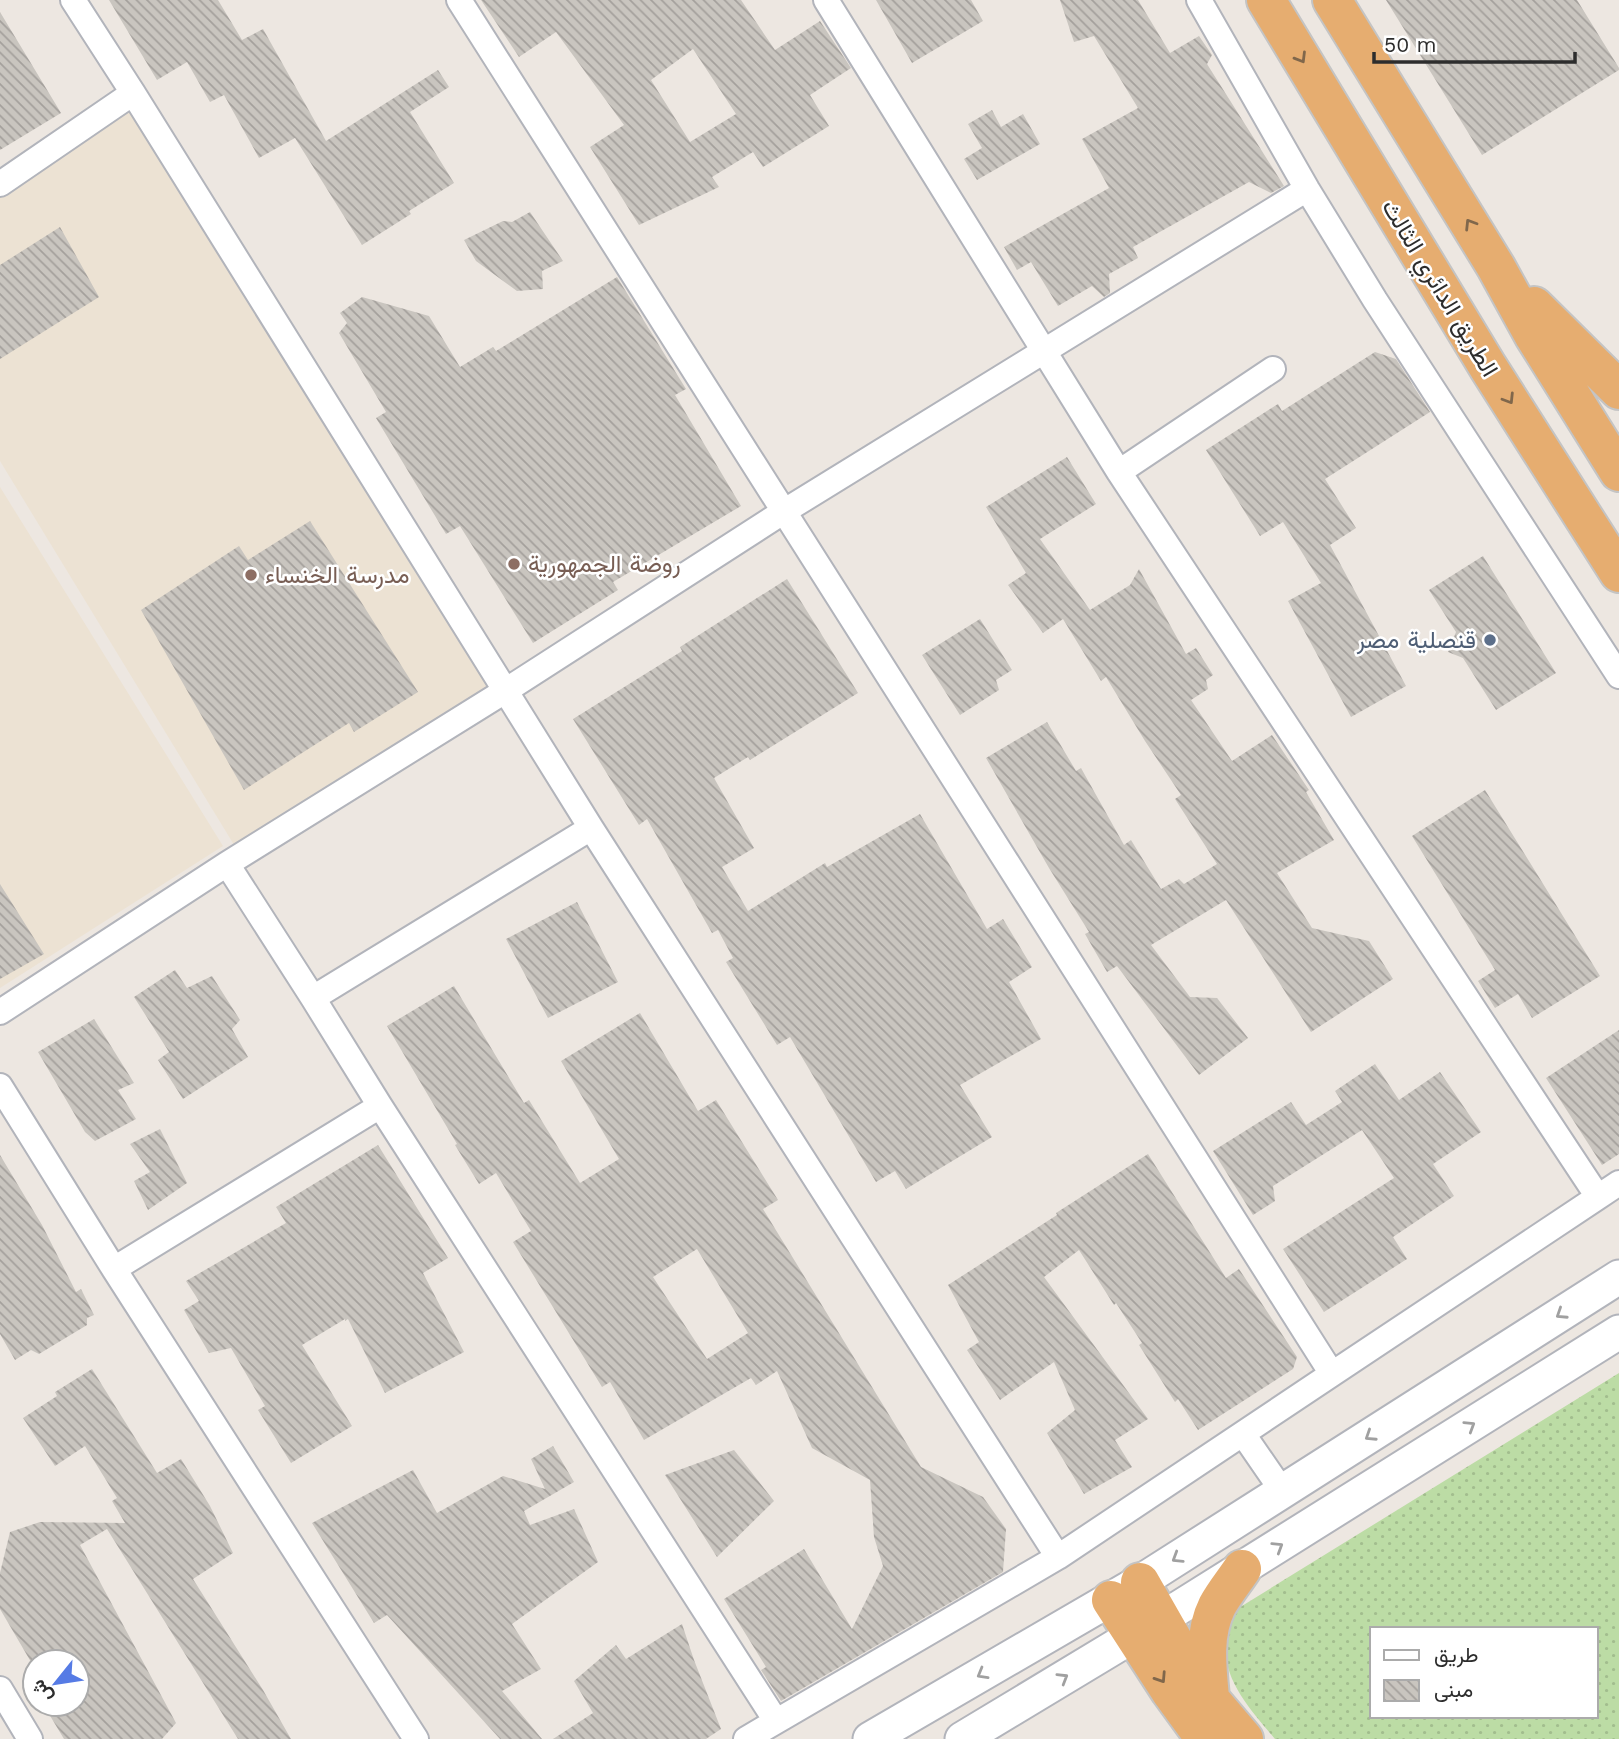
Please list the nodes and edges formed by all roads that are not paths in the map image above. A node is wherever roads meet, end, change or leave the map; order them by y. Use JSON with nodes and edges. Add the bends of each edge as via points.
{"nodes":[{"id":1,"x":73,"y":0,"type":"edge"},
{"id":2,"x":459,"y":0,"type":"edge"},
{"id":3,"x":826,"y":0,"type":"edge"},
{"id":4,"x":1199,"y":0,"type":"edge"},
{"id":5,"x":1266,"y":0,"type":"edge"},
{"id":6,"x":1332,"y":0,"type":"edge"},
{"id":7,"x":133,"y":93,"type":"junction"},
{"id":8,"x":0,"y":184,"type":"edge"},
{"id":9,"x":1307,"y":189,"type":"junction"},
{"id":10,"x":1496,"y":267,"type":"junction"},
{"id":11,"x":1043,"y":352,"type":"junction"},
{"id":12,"x":1273,"y":369,"type":"dead end"},
{"id":13,"x":1619,"y":390,"type":"edge"},
{"id":14,"x":1619,"y":471,"type":"edge"},
{"id":15,"x":1119,"y":472,"type":"junction"},
{"id":16,"x":783,"y":512,"type":"junction"},
{"id":17,"x":1619,"y":573,"type":"edge"},
{"id":18,"x":1619,"y":676,"type":"edge"},
{"id":19,"x":505,"y":691,"type":"junction"},
{"id":20,"x":591,"y":828,"type":"junction"},
{"id":21,"x":227,"y":864,"type":"junction"},
{"id":22,"x":313,"y":998,"type":"junction"},
{"id":23,"x":0,"y":1012,"type":"edge"},
{"id":24,"x":0,"y":1086,"type":"edge"},
{"id":25,"x":380,"y":1106,"type":"junction"},
{"id":26,"x":1609,"y":1190,"type":"edge"},
{"id":27,"x":114,"y":1269,"type":"junction"},
{"id":28,"x":1619,"y":1277,"type":"edge"},
{"id":29,"x":1619,"y":1332,"type":"edge"},
{"id":30,"x":1332,"y":1374,"type":"junction"},
{"id":31,"x":1243,"y":1434,"type":"junction"},
{"id":32,"x":1283,"y":1492,"type":"junction"},
{"id":33,"x":1058,"y":1557,"type":"junction"},
{"id":34,"x":1242,"y":1569,"type":"junction"},
{"id":35,"x":1126,"y":1591,"type":"junction"},
{"id":36,"x":1148,"y":1627,"type":"junction"},
{"id":37,"x":0,"y":1689,"type":"edge"},
{"id":38,"x":1210,"y":1699,"type":"junction"},
{"id":39,"x":776,"y":1721,"type":"junction"},
{"id":40,"x":30,"y":1739,"type":"edge"},
{"id":41,"x":416,"y":1739,"type":"edge"},
{"id":42,"x":746,"y":1739,"type":"edge"},
{"id":43,"x":870,"y":1739,"type":"edge"},
{"id":44,"x":962,"y":1739,"type":"edge"},
{"id":45,"x":1205,"y":1739,"type":"edge"},
{"id":46,"x":1244,"y":1739,"type":"edge"}],
"edges":[{"from":1,"to":7,"type":"street"},
{"from":2,"to":16,"type":"street"},
{"from":3,"to":11,"type":"street"},
{"from":4,"to":9,"type":"street"},
{"from":5,"to":17,"type":"highway","name":"الطريق الدائري الثالث","one_way":true},
{"from":10,"to":6,"type":"highway","one_way":true},
{"from":7,"to":8,"type":"street"},
{"from":7,"to":19,"type":"street"},
{"from":9,"to":11,"type":"street"},
{"from":9,"to":18,"type":"street"},
{"from":10,"to":13,"type":"highway"},
{"from":10,"to":14,"type":"highway"},
{"from":11,"to":15,"type":"street"},
{"from":11,"to":16,"type":"street"},
{"from":12,"to":15,"type":"street"},
{"from":15,"to":26,"type":"street"},
{"from":16,"to":19,"type":"street"},
{"from":16,"to":30,"type":"street"},
{"from":19,"to":20,"type":"street"},
{"from":19,"to":21,"type":"street"},
{"from":20,"to":22,"type":"street"},
{"from":20,"to":33,"type":"street"},
{"from":21,"to":22,"type":"street"},
{"from":21,"to":23,"type":"street"},
{"from":22,"to":25,"type":"street"},
{"from":24,"to":27,"type":"street"},
{"from":25,"to":27,"type":"street"},
{"from":25,"to":39,"type":"street"},
{"from":26,"to":30,"type":"street"},
{"from":27,"to":41,"type":"street"},
{"from":28,"to":32,"type":"main road","one_way":true},
{"from":34,"to":29,"type":"main road","one_way":true},
{"from":30,"to":31,"type":"street"},
{"from":31,"to":32,"type":"street"},
{"from":31,"to":33,"type":"street"},
{"from":32,"to":35,"type":"main road","one_way":true},
{"from":33,"to":39,"type":"street"},
{"from":34,"to":36,"type":"main road"},
{"from":34,"to":38,"type":"highway","via":[[1217,1606],[1210,1631]]},
{"from":35,"to":36,"type":"highway"},
{"from":35,"to":43,"type":"main road","one_way":true},
{"from":36,"to":38,"type":"highway"},
{"from":44,"to":36,"type":"main road","one_way":true},
{"from":36,"to":45,"type":"highway","one_way":true,"via":[[1170,1691]]},
{"from":37,"to":40,"type":"street"},
{"from":38,"to":46,"type":"highway"},
{"from":39,"to":42,"type":"street"}]}
